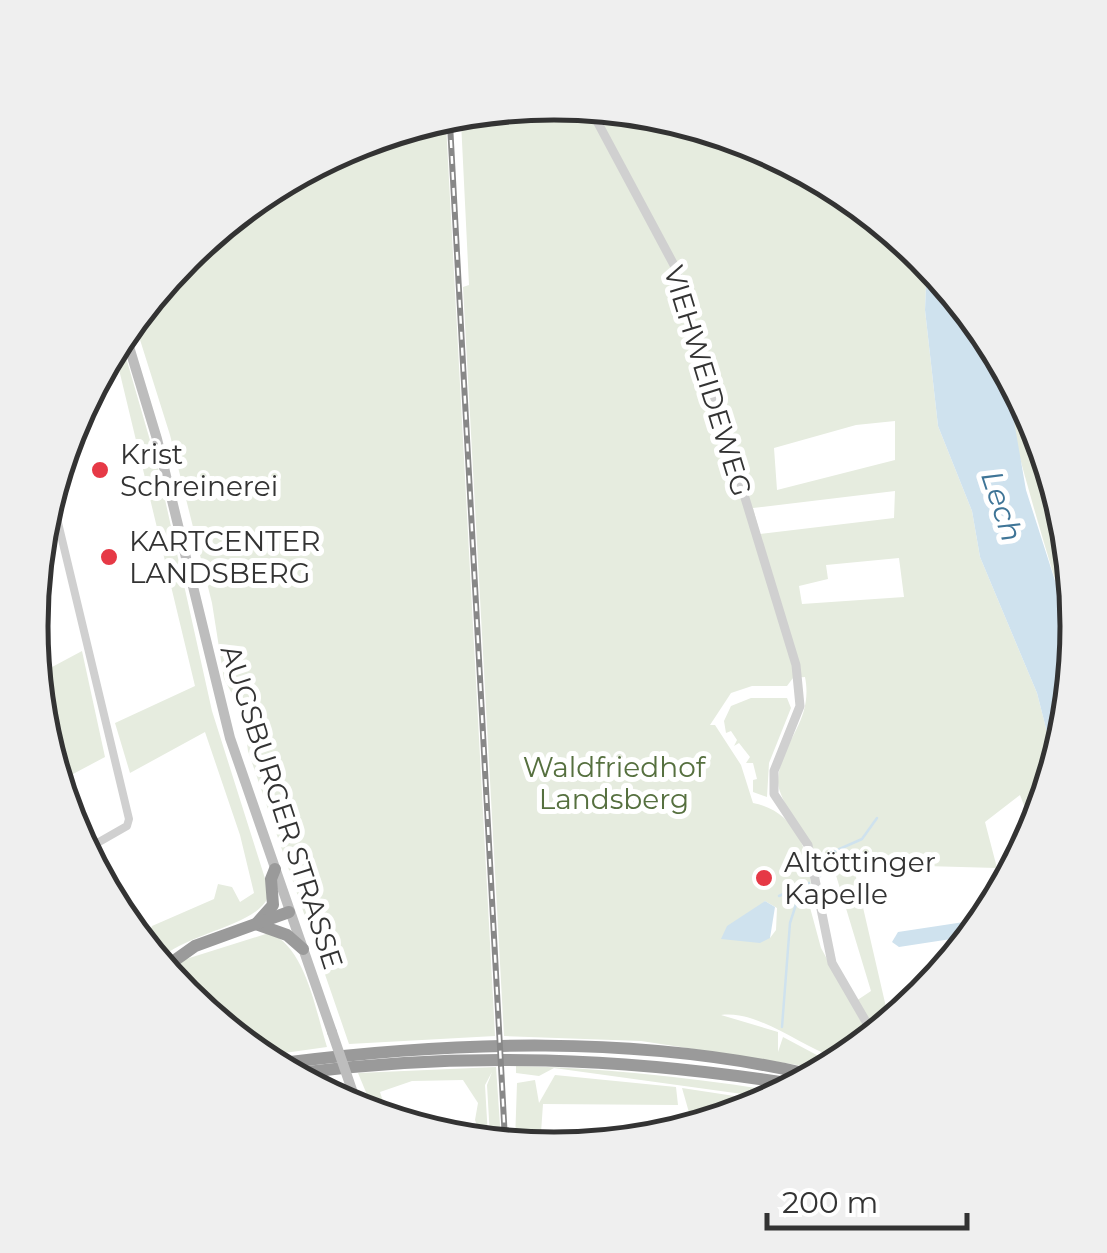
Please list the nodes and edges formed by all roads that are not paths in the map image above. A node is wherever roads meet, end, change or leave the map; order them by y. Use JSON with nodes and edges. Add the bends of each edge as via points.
{"nodes":[{"id":1,"x":599,"y":123,"type":"edge"},
{"id":2,"x":131,"y":349,"type":"edge"},
{"id":3,"x":58,"y":523,"type":"edge"},
{"id":4,"x":97,"y":843,"type":"edge"},
{"id":5,"x":275,"y":868,"type":"junction"},
{"id":6,"x":290,"y":912,"type":"junction"},
{"id":7,"x":256,"y":924,"type":"junction"},
{"id":8,"x":303,"y":949,"type":"junction"},
{"id":9,"x":174,"y":961,"type":"edge"},
{"id":10,"x":867,"y":1024,"type":"edge"},
{"id":11,"x":295,"y":1062,"type":"edge"},
{"id":12,"x":313,"y":1071,"type":"edge"},
{"id":13,"x":793,"y":1072,"type":"edge"},
{"id":14,"x":775,"y":1081,"type":"edge"},
{"id":15,"x":352,"y":1090,"type":"edge"}],
"edges":[{"from":1,"to":10,"type":"street","name":"VIEHWEIDEWEG","via":[[674,265],[778,607],[801,693],[774,771],[774,794],[808,844],[832,963]]},
{"from":2,"to":5,"type":"main road","name":"AUGSBURGER STRASSE","via":[[222,708]]},
{"from":3,"to":4,"type":"street","via":[[129,819]]},
{"from":5,"to":6,"type":"main road","name":"AUGSBURGER STRASSE"},
{"from":5,"to":7,"type":"highway","via":[[273,905]]},
{"from":6,"to":7,"type":"highway"},
{"from":6,"to":8,"type":"main road","name":"AUGSBURGER STRASSE"},
{"from":7,"to":8,"type":"highway"},
{"from":7,"to":9,"type":"highway"},
{"from":8,"to":15,"type":"main road","name":"AUGSBURGER STRASSE","bridge":true},
{"from":11,"to":13,"type":"highway","via":[[533,1045],[638,1050]]},
{"from":12,"to":14,"type":"highway","via":[[440,1059],[565,1058]]}]}
